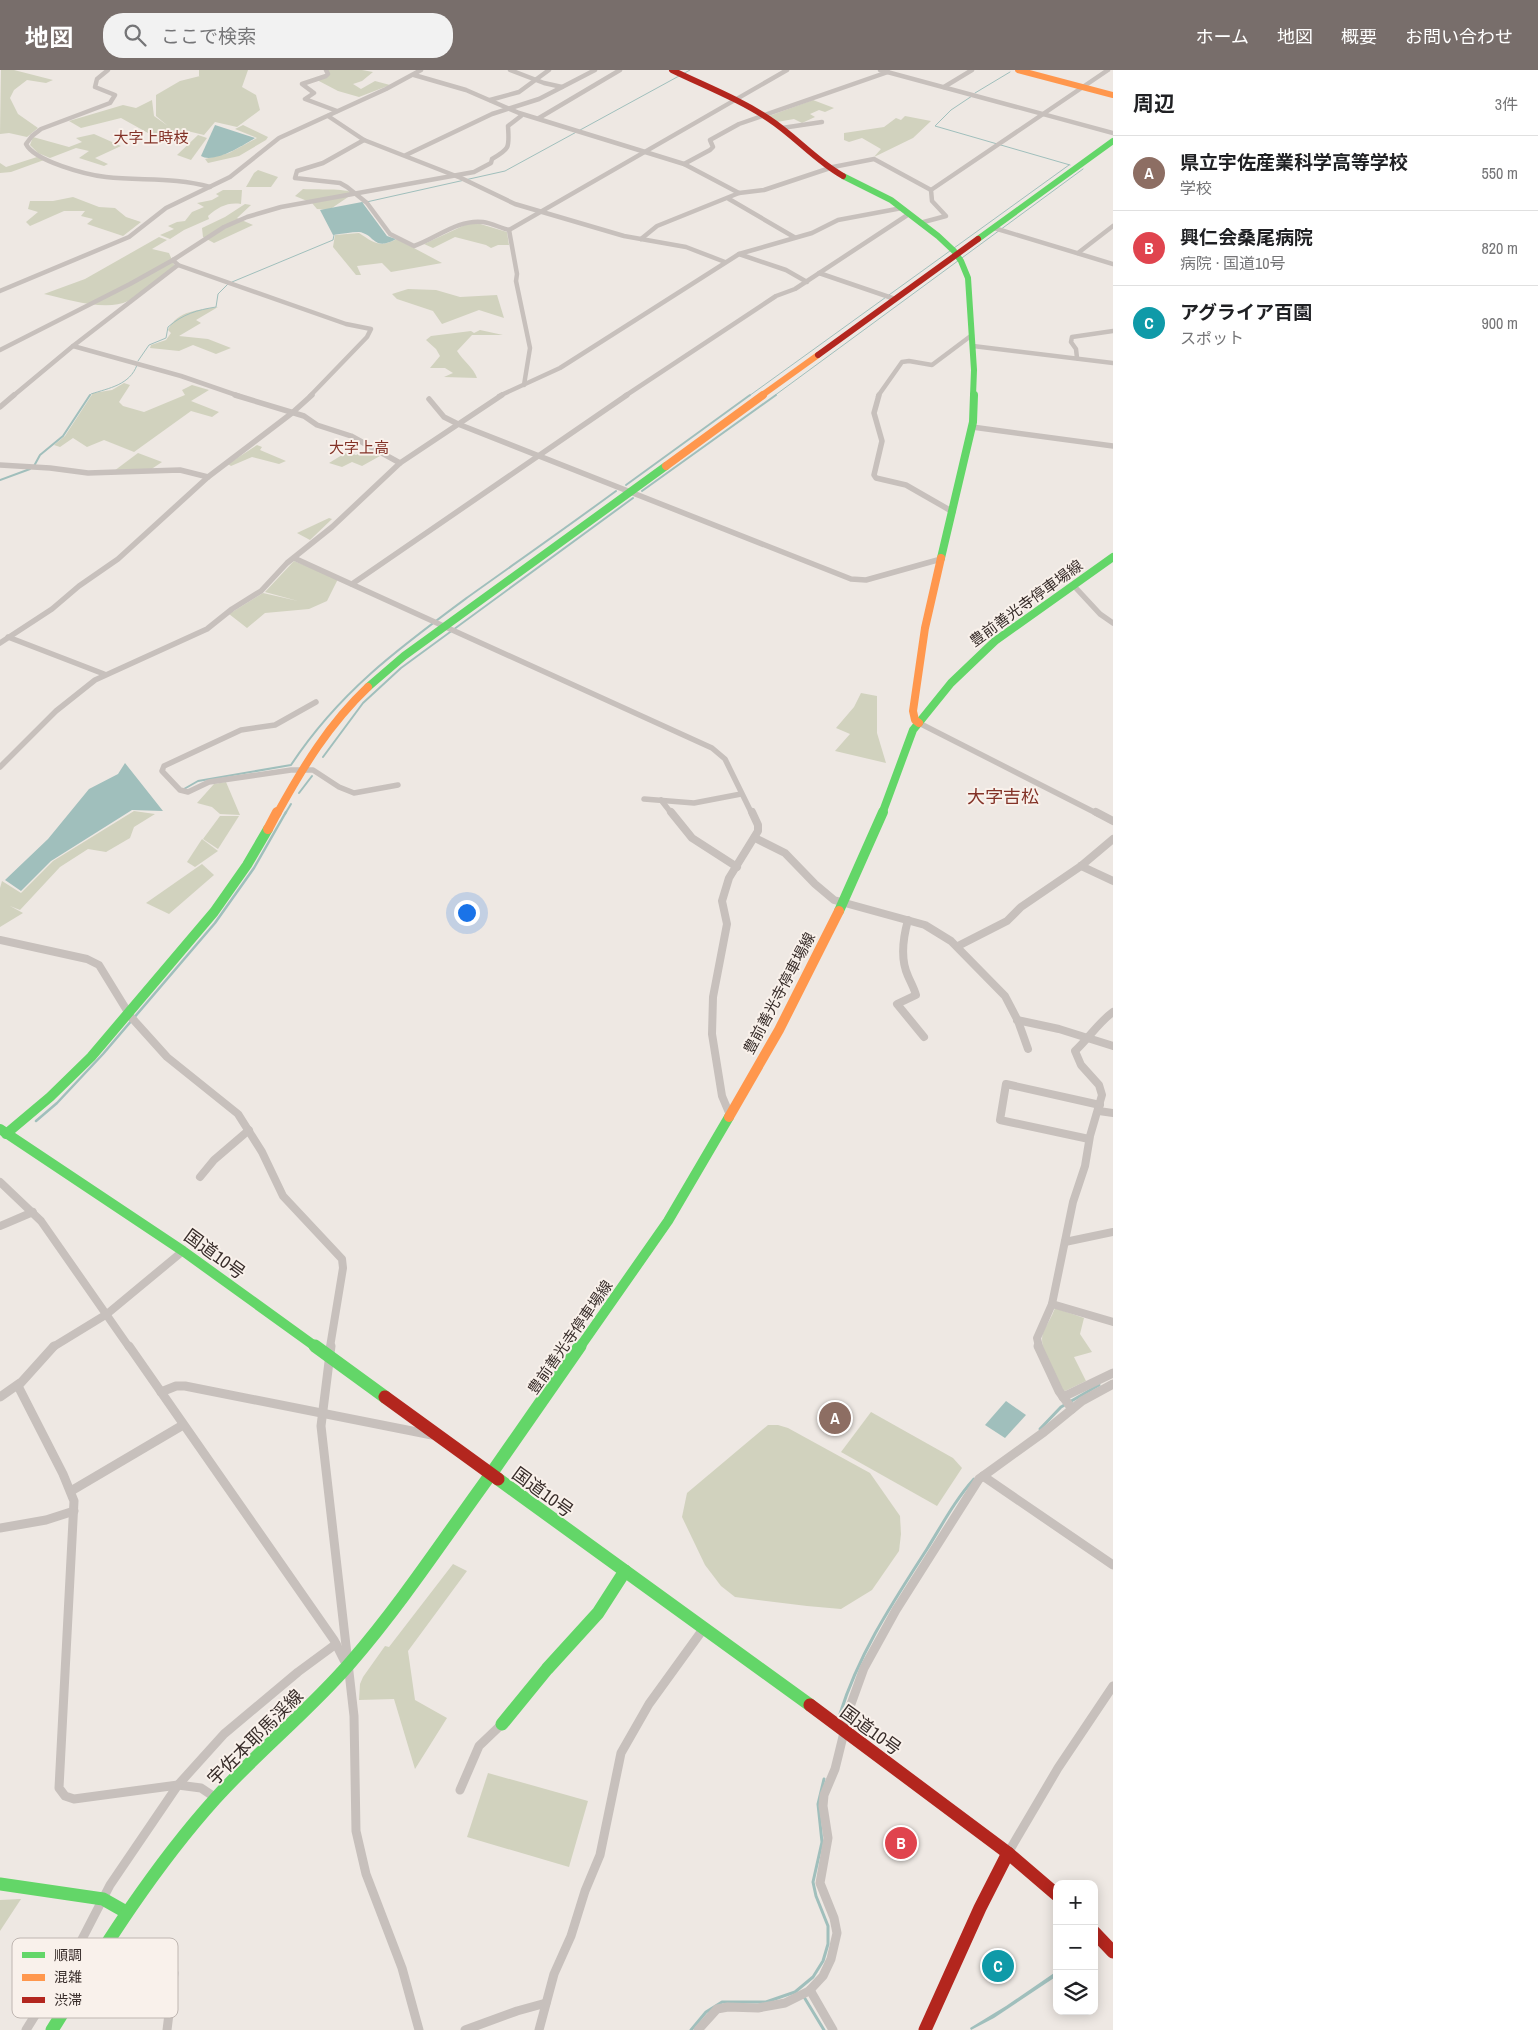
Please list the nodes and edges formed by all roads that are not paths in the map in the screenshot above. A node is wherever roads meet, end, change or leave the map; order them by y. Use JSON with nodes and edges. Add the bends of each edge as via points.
{"nodes":[{"id":1,"x":108,"y":70,"type":"edge"},
{"id":2,"x":326,"y":70,"type":"edge"},
{"id":3,"x":421,"y":70,"type":"edge"},
{"id":4,"x":510,"y":70,"type":"edge"},
{"id":5,"x":549,"y":70,"type":"edge"},
{"id":6,"x":595,"y":70,"type":"edge"},
{"id":7,"x":620,"y":70,"type":"edge"},
{"id":8,"x":787,"y":70,"type":"edge"},
{"id":9,"x":880,"y":70,"type":"edge"},
{"id":10,"x":972,"y":70,"type":"edge"},
{"id":11,"x":1018,"y":70,"type":"edge"},
{"id":12,"x":1108,"y":70,"type":"edge"},
{"id":13,"x":889,"y":72,"type":"junction"},
{"id":14,"x":678,"y":73,"type":"edge"},
{"id":15,"x":414,"y":75,"type":"junction"},
{"id":16,"x":535,"y":79,"type":"junction"},
{"id":17,"x":539,"y":86,"type":"junction"},
{"id":18,"x":562,"y":87,"type":"junction"},
{"id":19,"x":944,"y":87,"type":"junction"},
{"id":20,"x":1083,"y":87,"type":"junction"},
{"id":21,"x":522,"y":91,"type":"junction"},
{"id":22,"x":1113,"y":95,"type":"edge"},
{"id":23,"x":490,"y":100,"type":"junction"},
{"id":24,"x":734,"y":100,"type":"junction"},
{"id":25,"x":506,"y":110,"type":"junction"},
{"id":26,"x":337,"y":111,"type":"junction"},
{"id":27,"x":1043,"y":114,"type":"junction"},
{"id":28,"x":328,"y":116,"type":"junction"},
{"id":29,"x":521,"y":116,"type":"junction"},
{"id":30,"x":765,"y":116,"type":"junction"},
{"id":31,"x":539,"y":118,"type":"junction"},
{"id":32,"x":822,"y":122,"type":"dead end"},
{"id":33,"x":782,"y":128,"type":"junction"},
{"id":34,"x":1113,"y":133,"type":"edge"},
{"id":35,"x":364,"y":140,"type":"junction"},
{"id":36,"x":1113,"y":141,"type":"edge"},
{"id":37,"x":644,"y":151,"type":"junction"},
{"id":38,"x":406,"y":155,"type":"junction"},
{"id":39,"x":684,"y":164,"type":"junction"},
{"id":40,"x":828,"y":169,"type":"junction"},
{"id":41,"x":461,"y":178,"type":"junction"},
{"id":42,"x":210,"y":187,"type":"junction"},
{"id":43,"x":931,"y":190,"type":"junction"},
{"id":44,"x":357,"y":193,"type":"junction"},
{"id":45,"x":739,"y":193,"type":"junction"},
{"id":46,"x":729,"y":199,"type":"junction"},
{"id":47,"x":540,"y":211,"type":"junction"},
{"id":48,"x":906,"y":211,"type":"junction"},
{"id":49,"x":920,"y":223,"type":"junction"},
{"id":50,"x":1113,"y":226,"type":"edge"},
{"id":51,"x":999,"y":229,"type":"junction"},
{"id":52,"x":509,"y":230,"type":"junction"},
{"id":53,"x":794,"y":237,"type":"junction"},
{"id":54,"x":641,"y":239,"type":"junction"},
{"id":55,"x":1078,"y":253,"type":"junction"},
{"id":56,"x":739,"y":254,"type":"junction"},
{"id":57,"x":956,"y":255,"type":"junction"},
{"id":58,"x":173,"y":260,"type":"junction"},
{"id":59,"x":725,"y":262,"type":"junction"},
{"id":60,"x":1113,"y":264,"type":"edge"},
{"id":61,"x":178,"y":265,"type":"junction"},
{"id":62,"x":819,"y":273,"type":"junction"},
{"id":63,"x":807,"y":282,"type":"junction"},
{"id":64,"x":0,"y":291,"type":"edge"},
{"id":65,"x":890,"y":297,"type":"junction"},
{"id":66,"x":1113,"y":331,"type":"edge"},
{"id":67,"x":972,"y":335,"type":"junction"},
{"id":68,"x":73,"y":346,"type":"junction"},
{"id":69,"x":974,"y":346,"type":"junction"},
{"id":70,"x":0,"y":350,"type":"edge"},
{"id":71,"x":1077,"y":358,"type":"junction"},
{"id":72,"x":1113,"y":363,"type":"edge"},
{"id":73,"x":524,"y":385,"type":"junction"},
{"id":74,"x":429,"y":399,"type":"dead end"},
{"id":75,"x":0,"y":407,"type":"edge"},
{"id":76,"x":292,"y":413,"type":"junction"},
{"id":77,"x":458,"y":424,"type":"junction"},
{"id":78,"x":972,"y":427,"type":"junction"},
{"id":79,"x":1113,"y":446,"type":"edge"},
{"id":80,"x":540,"y":456,"type":"junction"},
{"id":81,"x":400,"y":463,"type":"junction"},
{"id":82,"x":0,"y":465,"type":"edge"},
{"id":83,"x":208,"y":477,"type":"junction"},
{"id":84,"x":629,"y":492,"type":"junction"},
{"id":85,"x":953,"y":512,"type":"junction"},
{"id":86,"x":1113,"y":557,"type":"edge"},
{"id":87,"x":294,"y":558,"type":"junction"},
{"id":88,"x":941,"y":558,"type":"junction"},
{"id":89,"x":352,"y":584,"type":"junction"},
{"id":90,"x":1074,"y":586,"type":"junction"},
{"id":91,"x":1113,"y":623,"type":"edge"},
{"id":92,"x":444,"y":627,"type":"junction"},
{"id":93,"x":8,"y":637,"type":"junction"},
{"id":94,"x":0,"y":643,"type":"edge"},
{"id":95,"x":104,"y":674,"type":"junction"},
{"id":96,"x":316,"y":702,"type":"dead end"},
{"id":97,"x":919,"y":723,"type":"junction"},
{"id":98,"x":0,"y":766,"type":"edge"},
{"id":99,"x":302,"y":769,"type":"junction"},
{"id":100,"x":398,"y":785,"type":"dead end"},
{"id":101,"x":741,"y":794,"type":"junction"},
{"id":102,"x":644,"y":799,"type":"dead end"},
{"id":103,"x":661,"y":800,"type":"junction"},
{"id":104,"x":1113,"y":821,"type":"edge"},
{"id":105,"x":755,"y":838,"type":"junction"},
{"id":106,"x":1113,"y":839,"type":"edge"},
{"id":107,"x":1081,"y":866,"type":"junction"},
{"id":108,"x":737,"y":867,"type":"junction"},
{"id":109,"x":1113,"y":880,"type":"edge"},
{"id":110,"x":844,"y":902,"type":"junction"},
{"id":111,"x":908,"y":920,"type":"junction"},
{"id":112,"x":0,"y":940,"type":"edge"},
{"id":113,"x":958,"y":946,"type":"junction"},
{"id":114,"x":1113,"y":1012,"type":"edge"},
{"id":115,"x":131,"y":1017,"type":"junction"},
{"id":116,"x":1018,"y":1020,"type":"junction"},
{"id":117,"x":924,"y":1037,"type":"dead end"},
{"id":118,"x":1089,"y":1038,"type":"junction"},
{"id":119,"x":1113,"y":1046,"type":"edge"},
{"id":120,"x":1028,"y":1049,"type":"dead end"},
{"id":121,"x":1100,"y":1108,"type":"junction"},
{"id":122,"x":1113,"y":1113,"type":"edge"},
{"id":123,"x":730,"y":1115,"type":"junction"},
{"id":124,"x":249,"y":1130,"type":"junction"},
{"id":125,"x":2,"y":1134,"type":"edge"},
{"id":126,"x":1089,"y":1140,"type":"junction"},
{"id":127,"x":200,"y":1177,"type":"dead end"},
{"id":128,"x":0,"y":1182,"type":"edge"},
{"id":129,"x":33,"y":1212,"type":"junction"},
{"id":130,"x":0,"y":1226,"type":"edge"},
{"id":131,"x":1113,"y":1232,"type":"edge"},
{"id":132,"x":1065,"y":1242,"type":"junction"},
{"id":133,"x":183,"y":1251,"type":"junction"},
{"id":134,"x":1052,"y":1304,"type":"junction"},
{"id":135,"x":107,"y":1314,"type":"junction"},
{"id":136,"x":1113,"y":1322,"type":"edge"},
{"id":137,"x":329,"y":1356,"type":"junction"},
{"id":138,"x":1113,"y":1373,"type":"edge"},
{"id":139,"x":20,"y":1383,"type":"junction"},
{"id":140,"x":1113,"y":1384,"type":"edge"},
{"id":141,"x":161,"y":1392,"type":"junction"},
{"id":142,"x":1063,"y":1397,"type":"junction"},
{"id":143,"x":0,"y":1398,"type":"edge"},
{"id":144,"x":1072,"y":1409,"type":"junction"},
{"id":145,"x":321,"y":1414,"type":"junction"},
{"id":146,"x":183,"y":1425,"type":"junction"},
{"id":147,"x":438,"y":1436,"type":"junction"},
{"id":148,"x":491,"y":1474,"type":"junction"},
{"id":149,"x":983,"y":1476,"type":"junction"},
{"id":150,"x":71,"y":1490,"type":"junction"},
{"id":151,"x":74,"y":1511,"type":"junction"},
{"id":152,"x":0,"y":1528,"type":"edge"},
{"id":153,"x":1113,"y":1565,"type":"edge"},
{"id":154,"x":625,"y":1572,"type":"junction"},
{"id":155,"x":704,"y":1628,"type":"junction"},
{"id":156,"x":336,"y":1644,"type":"junction"},
{"id":157,"x":347,"y":1666,"type":"junction"},
{"id":158,"x":1113,"y":1686,"type":"edge"},
{"id":159,"x":502,"y":1724,"type":"joint"},
{"id":160,"x":845,"y":1731,"type":"junction"},
{"id":161,"x":178,"y":1785,"type":"junction"},
{"id":162,"x":460,"y":1790,"type":"dead end"},
{"id":163,"x":216,"y":1798,"type":"junction"},
{"id":164,"x":1008,"y":1852,"type":"junction"},
{"id":165,"x":1,"y":1882,"type":"edge"},
{"id":166,"x":1053,"y":1891,"type":"edge"},
{"id":167,"x":103,"y":1899,"type":"junction"},
{"id":168,"x":126,"y":1912,"type":"junction"},
{"id":169,"x":1098,"y":1936,"type":"edge"},
{"id":170,"x":83,"y":1938,"type":"edge"},
{"id":171,"x":109,"y":1938,"type":"edge"},
{"id":172,"x":1113,"y":1952,"type":"edge"},
{"id":173,"x":810,"y":1990,"type":"junction"},
{"id":174,"x":546,"y":2004,"type":"junction"},
{"id":175,"x":33,"y":2018,"type":"edge"},
{"id":176,"x":59,"y":2018,"type":"edge"},
{"id":177,"x":26,"y":2030,"type":"edge"},
{"id":178,"x":52,"y":2030,"type":"edge"},
{"id":179,"x":419,"y":2030,"type":"edge"},
{"id":180,"x":465,"y":2030,"type":"edge"},
{"id":181,"x":539,"y":2030,"type":"edge"},
{"id":182,"x":698,"y":2030,"type":"edge"},
{"id":183,"x":833,"y":2030,"type":"edge"},
{"id":184,"x":925,"y":2030,"type":"edge"}],
"edges":[{"from":1,"to":42,"type":"street","via":[[94,83],[95,87],[115,95],[110,104],[39,130],[26,144],[29,150],[43,158],[106,177],[170,180]]},
{"from":2,"to":26,"type":"street","via":[[326,76],[302,84],[314,93],[305,99]]},
{"from":3,"to":15,"type":"street"},
{"from":4,"to":16,"type":"street"},
{"from":5,"to":16,"type":"street"},
{"from":6,"to":18,"type":"street"},
{"from":7,"to":31,"type":"street"},
{"from":8,"to":24,"type":"street"},
{"from":9,"to":13,"type":"street"},
{"from":10,"to":19,"type":"street"},
{"from":11,"to":20,"type":"main road"},
{"from":12,"to":20,"type":"street"},
{"from":13,"to":19,"type":"street"},
{"from":13,"to":30,"type":"street"},
{"from":14,"to":24,"type":"main road"},
{"from":15,"to":23,"type":"street"},
{"from":15,"to":26,"type":"street"},
{"from":16,"to":17,"type":"street"},
{"from":16,"to":21,"type":"street"},
{"from":17,"to":18,"type":"street"},
{"from":17,"to":21,"type":"street"},
{"from":18,"to":25,"type":"street"},
{"from":19,"to":27,"type":"street"},
{"from":20,"to":22,"type":"main road"},
{"from":20,"to":27,"type":"street"},
{"from":21,"to":23,"type":"street"},
{"from":23,"to":25,"type":"street"},
{"from":24,"to":30,"type":"main road"},
{"from":24,"to":37,"type":"street"},
{"from":25,"to":29,"type":"street"},
{"from":25,"to":38,"type":"street"},
{"from":26,"to":28,"type":"street"},
{"from":27,"to":34,"type":"street"},
{"from":27,"to":43,"type":"street"},
{"from":28,"to":35,"type":"street"},
{"from":28,"to":42,"type":"street","via":[[279,138],[241,170]]},
{"from":29,"to":31,"type":"street"},
{"from":29,"to":41,"type":"street","via":[[508,126],[508,149],[491,163]]},
{"from":30,"to":33,"type":"main road"},
{"from":30,"to":39,"type":"street","via":[[740,124],[710,140],[712,148]]},
{"from":31,"to":37,"type":"street"},
{"from":32,"to":33,"type":"street"},
{"from":33,"to":40,"type":"main road"},
{"from":35,"to":38,"type":"street"},
{"from":35,"to":44,"type":"street","via":[[323,163],[300,170],[294,177],[340,183]]},
{"from":36,"to":51,"type":"main road"},
{"from":37,"to":39,"type":"street"},
{"from":37,"to":47,"type":"street"},
{"from":38,"to":41,"type":"street"},
{"from":39,"to":45,"type":"street"},
{"from":40,"to":43,"type":"street","via":[[874,159]]},
{"from":40,"to":45,"type":"street","via":[[764,190]]},
{"from":40,"to":48,"type":"main road","via":[[891,200]]},
{"from":41,"to":44,"type":"street"},
{"from":41,"to":47,"type":"street","via":[[515,204]]},
{"from":42,"to":64,"type":"street","via":[[166,208],[121,241]]},
{"from":43,"to":49,"type":"street","via":[[932,202],[946,216]]},
{"from":44,"to":52,"type":"street","via":[[390,234],[414,246],[459,224],[485,222]]},
{"from":44,"to":58,"type":"street","via":[[281,207],[247,217],[224,227]]},
{"from":45,"to":46,"type":"street"},
{"from":46,"to":53,"type":"street"},
{"from":46,"to":54,"type":"street","via":[[657,226]]},
{"from":47,"to":52,"type":"street"},
{"from":47,"to":54,"type":"street"},
{"from":48,"to":49,"type":"main road"},
{"from":48,"to":53,"type":"street","via":[[838,220]]},
{"from":48,"to":62,"type":"street"},
{"from":49,"to":57,"type":"main road"},
{"from":50,"to":55,"type":"street"},
{"from":51,"to":55,"type":"street"},
{"from":51,"to":57,"type":"main road"},
{"from":52,"to":73,"type":"street","via":[[530,348]]},
{"from":53,"to":56,"type":"street"},
{"from":54,"to":59,"type":"street","via":[[686,248]]},
{"from":55,"to":60,"type":"street"},
{"from":56,"to":59,"type":"street"},
{"from":56,"to":63,"type":"street","via":[[786,270]]},
{"from":57,"to":65,"type":"main road"},
{"from":57,"to":67,"type":"main road","via":[[968,278]]},
{"from":58,"to":61,"type":"street"},
{"from":58,"to":70,"type":"street"},
{"from":59,"to":73,"type":"street","via":[[560,368]]},
{"from":61,"to":68,"type":"street"},
{"from":61,"to":76,"type":"street","via":[[346,324],[372,329],[320,388]]},
{"from":62,"to":63,"type":"street"},
{"from":62,"to":65,"type":"street"},
{"from":63,"to":80,"type":"street","via":[[776,296],[702,344]]},
{"from":65,"to":84,"type":"main road"},
{"from":66,"to":71,"type":"street","via":[[1072,337]]},
{"from":67,"to":69,"type":"main road"},
{"from":67,"to":85,"type":"street","via":[[932,365],[902,362],[880,392],[874,413],[882,441],[876,478],[906,485]]},
{"from":68,"to":75,"type":"street"},
{"from":68,"to":76,"type":"street","via":[[181,376]]},
{"from":69,"to":71,"type":"street"},
{"from":69,"to":78,"type":"main road"},
{"from":71,"to":72,"type":"street"},
{"from":73,"to":77,"type":"street","via":[[496,398]]},
{"from":74,"to":77,"type":"street","via":[[444,417]]},
{"from":76,"to":81,"type":"street","via":[[351,436]]},
{"from":76,"to":83,"type":"street"},
{"from":77,"to":80,"type":"street"},
{"from":77,"to":81,"type":"street"},
{"from":78,"to":79,"type":"street"},
{"from":78,"to":85,"type":"main road"},
{"from":80,"to":84,"type":"street"},
{"from":80,"to":89,"type":"street"},
{"from":81,"to":87,"type":"street"},
{"from":82,"to":83,"type":"street","via":[[88,474],[170,469]]},
{"from":83,"to":93,"type":"street","via":[[118,559],[52,609]]},
{"from":84,"to":88,"type":"street","via":[[851,579],[866,580]]},
{"from":84,"to":92,"type":"main road"},
{"from":85,"to":88,"type":"main road"},
{"from":86,"to":90,"type":"main road","name":"豊前善光寺停車場線"},
{"from":87,"to":89,"type":"street"},
{"from":87,"to":95,"type":"street","via":[[262,592],[232,609],[207,630]]},
{"from":88,"to":97,"type":"main road","via":[[925,628],[913,711]]},
{"from":89,"to":92,"type":"street"},
{"from":90,"to":91,"type":"street"},
{"from":90,"to":97,"type":"main road","name":"豊前善光寺停車場線","via":[[972,660]]},
{"from":92,"to":99,"type":"main road","via":[[361,693],[319,740]]},
{"from":92,"to":101,"type":"street","via":[[716,750],[727,762]]},
{"from":93,"to":94,"type":"street"},
{"from":93,"to":95,"type":"street"},
{"from":95,"to":98,"type":"street","via":[[56,711]]},
{"from":96,"to":99,"type":"street","via":[[275,725],[233,733],[162,768],[180,790],[188,792],[209,782]]},
{"from":97,"to":104,"type":"street"},
{"from":97,"to":110,"type":"main road","name":"豊前善光寺停車場線","via":[[910,738],[888,803]]},
{"from":99,"to":100,"type":"street","via":[[313,770],[354,794]]},
{"from":99,"to":115,"type":"main road","via":[[223,900]]},
{"from":101,"to":103,"type":"street","via":[[694,803]]},
{"from":101,"to":105,"type":"street","via":[[758,825]]},
{"from":102,"to":103,"type":"street"},
{"from":103,"to":108,"type":"street","via":[[692,838]]},
{"from":105,"to":108,"type":"street"},
{"from":105,"to":110,"type":"street","via":[[785,853],[822,891],[834,900]]},
{"from":106,"to":107,"type":"street"},
{"from":107,"to":109,"type":"street"},
{"from":107,"to":113,"type":"street","via":[[1007,921]]},
{"from":108,"to":123,"type":"street","via":[[729,878],[722,901],[728,924],[713,997],[712,1034],[722,1096]]},
{"from":110,"to":111,"type":"street"},
{"from":110,"to":123,"type":"main road","name":"豊前善光寺停車場線"},
{"from":111,"to":113,"type":"street","via":[[935,930]]},
{"from":111,"to":117,"type":"street","via":[[904,961],[916,994],[897,1004]]},
{"from":112,"to":115,"type":"street","via":[[97,963]]},
{"from":113,"to":116,"type":"street","via":[[1005,996]]},
{"from":114,"to":118,"type":"street","via":[[1101,1021]]},
{"from":115,"to":124,"type":"street","via":[[168,1057],[231,1107]]},
{"from":115,"to":125,"type":"main road","via":[[76,1073]]},
{"from":116,"to":118,"type":"street"},
{"from":116,"to":120,"type":"street"},
{"from":118,"to":119,"type":"street"},
{"from":118,"to":121,"type":"street","via":[[1076,1048],[1075,1054],[1099,1085],[1102,1094]]},
{"from":121,"to":122,"type":"street"},
{"from":121,"to":126,"type":"street"},
{"from":121,"to":126,"type":"street","via":[[1006,1084],[1000,1120]]},
{"from":123,"to":148,"type":"main road","name":"豊前善光寺停車場線","via":[[668,1221]]},
{"from":124,"to":127,"type":"street","via":[[214,1160]]},
{"from":124,"to":137,"type":"street","via":[[283,1196],[342,1259]]},
{"from":125,"to":133,"type":"main road","name":"国道10号"},
{"from":126,"to":132,"type":"street"},
{"from":128,"to":129,"type":"street"},
{"from":129,"to":130,"type":"street"},
{"from":129,"to":135,"type":"street"},
{"from":131,"to":132,"type":"street"},
{"from":132,"to":134,"type":"street"},
{"from":133,"to":135,"type":"street"},
{"from":133,"to":137,"type":"main road","name":"国道10号"},
{"from":134,"to":136,"type":"street"},
{"from":134,"to":142,"type":"street","via":[[1037,1344]]},
{"from":135,"to":139,"type":"street","via":[[56,1344]]},
{"from":135,"to":141,"type":"street"},
{"from":137,"to":145,"type":"street"},
{"from":137,"to":147,"type":"main road","name":"国道10号"},
{"from":138,"to":142,"type":"street"},
{"from":139,"to":143,"type":"street"},
{"from":139,"to":150,"type":"street","via":[[19,1390]]},
{"from":140,"to":144,"type":"street"},
{"from":141,"to":145,"type":"street","via":[[186,1386]]},
{"from":141,"to":146,"type":"street"},
{"from":142,"to":144,"type":"street"},
{"from":144,"to":149,"type":"street"},
{"from":145,"to":147,"type":"street"},
{"from":145,"to":157,"type":"street"},
{"from":146,"to":150,"type":"street"},
{"from":146,"to":156,"type":"street"},
{"from":147,"to":148,"type":"main road","name":"国道10号"},
{"from":148,"to":154,"type":"main road","name":"国道10号"},
{"from":148,"to":157,"type":"main road","name":"宇佐本耶馬渓線"},
{"from":149,"to":153,"type":"street"},
{"from":149,"to":160,"type":"street","via":[[928,1558],[867,1662]]},
{"from":150,"to":151,"type":"street"},
{"from":151,"to":152,"type":"street","via":[[46,1520]]},
{"from":151,"to":161,"type":"street","via":[[62,1795],[74,1799]]},
{"from":154,"to":155,"type":"main road","name":"国道10号"},
{"from":154,"to":159,"type":"main road","via":[[598,1613]]},
{"from":155,"to":160,"type":"main road","name":"国道10号"},
{"from":155,"to":174,"type":"street","via":[[661,1685],[621,1753],[600,1855],[554,1974]]},
{"from":156,"to":157,"type":"street"},
{"from":156,"to":161,"type":"street","via":[[224,1734]]},
{"from":157,"to":163,"type":"main road","name":"宇佐本耶馬渓線"},
{"from":157,"to":179,"type":"street","via":[[354,1716],[357,1844],[402,1968]]},
{"from":158,"to":164,"type":"street","via":[[1058,1768]]},
{"from":159,"to":162,"type":"street","via":[[479,1746]]},
{"from":160,"to":164,"type":"main road","name":"国道10号"},
{"from":160,"to":173,"type":"street","via":[[824,1795],[828,1838],[820,1884],[837,1926],[837,1942],[824,1976]]},
{"from":161,"to":163,"type":"street","via":[[200,1788]]},
{"from":161,"to":167,"type":"street"},
{"from":163,"to":168,"type":"main road","name":"宇佐本耶馬渓線"},
{"from":164,"to":166,"type":"main road","name":"国道10号"},
{"from":164,"to":184,"type":"main road"},
{"from":165,"to":167,"type":"main road"},
{"from":167,"to":168,"type":"main road"},
{"from":167,"to":170,"type":"street"},
{"from":168,"to":171,"type":"main road","name":"宇佐本耶馬渓線"},
{"from":169,"to":172,"type":"main road"},
{"from":173,"to":182,"type":"street","via":[[772,2007],[718,2010]]},
{"from":173,"to":183,"type":"street"},
{"from":174,"to":180,"type":"street","via":[[517,2010]]},
{"from":174,"to":181,"type":"street"},
{"from":175,"to":177,"type":"street"},
{"from":176,"to":178,"type":"main road","name":"宇佐本耶馬渓線"}]}
